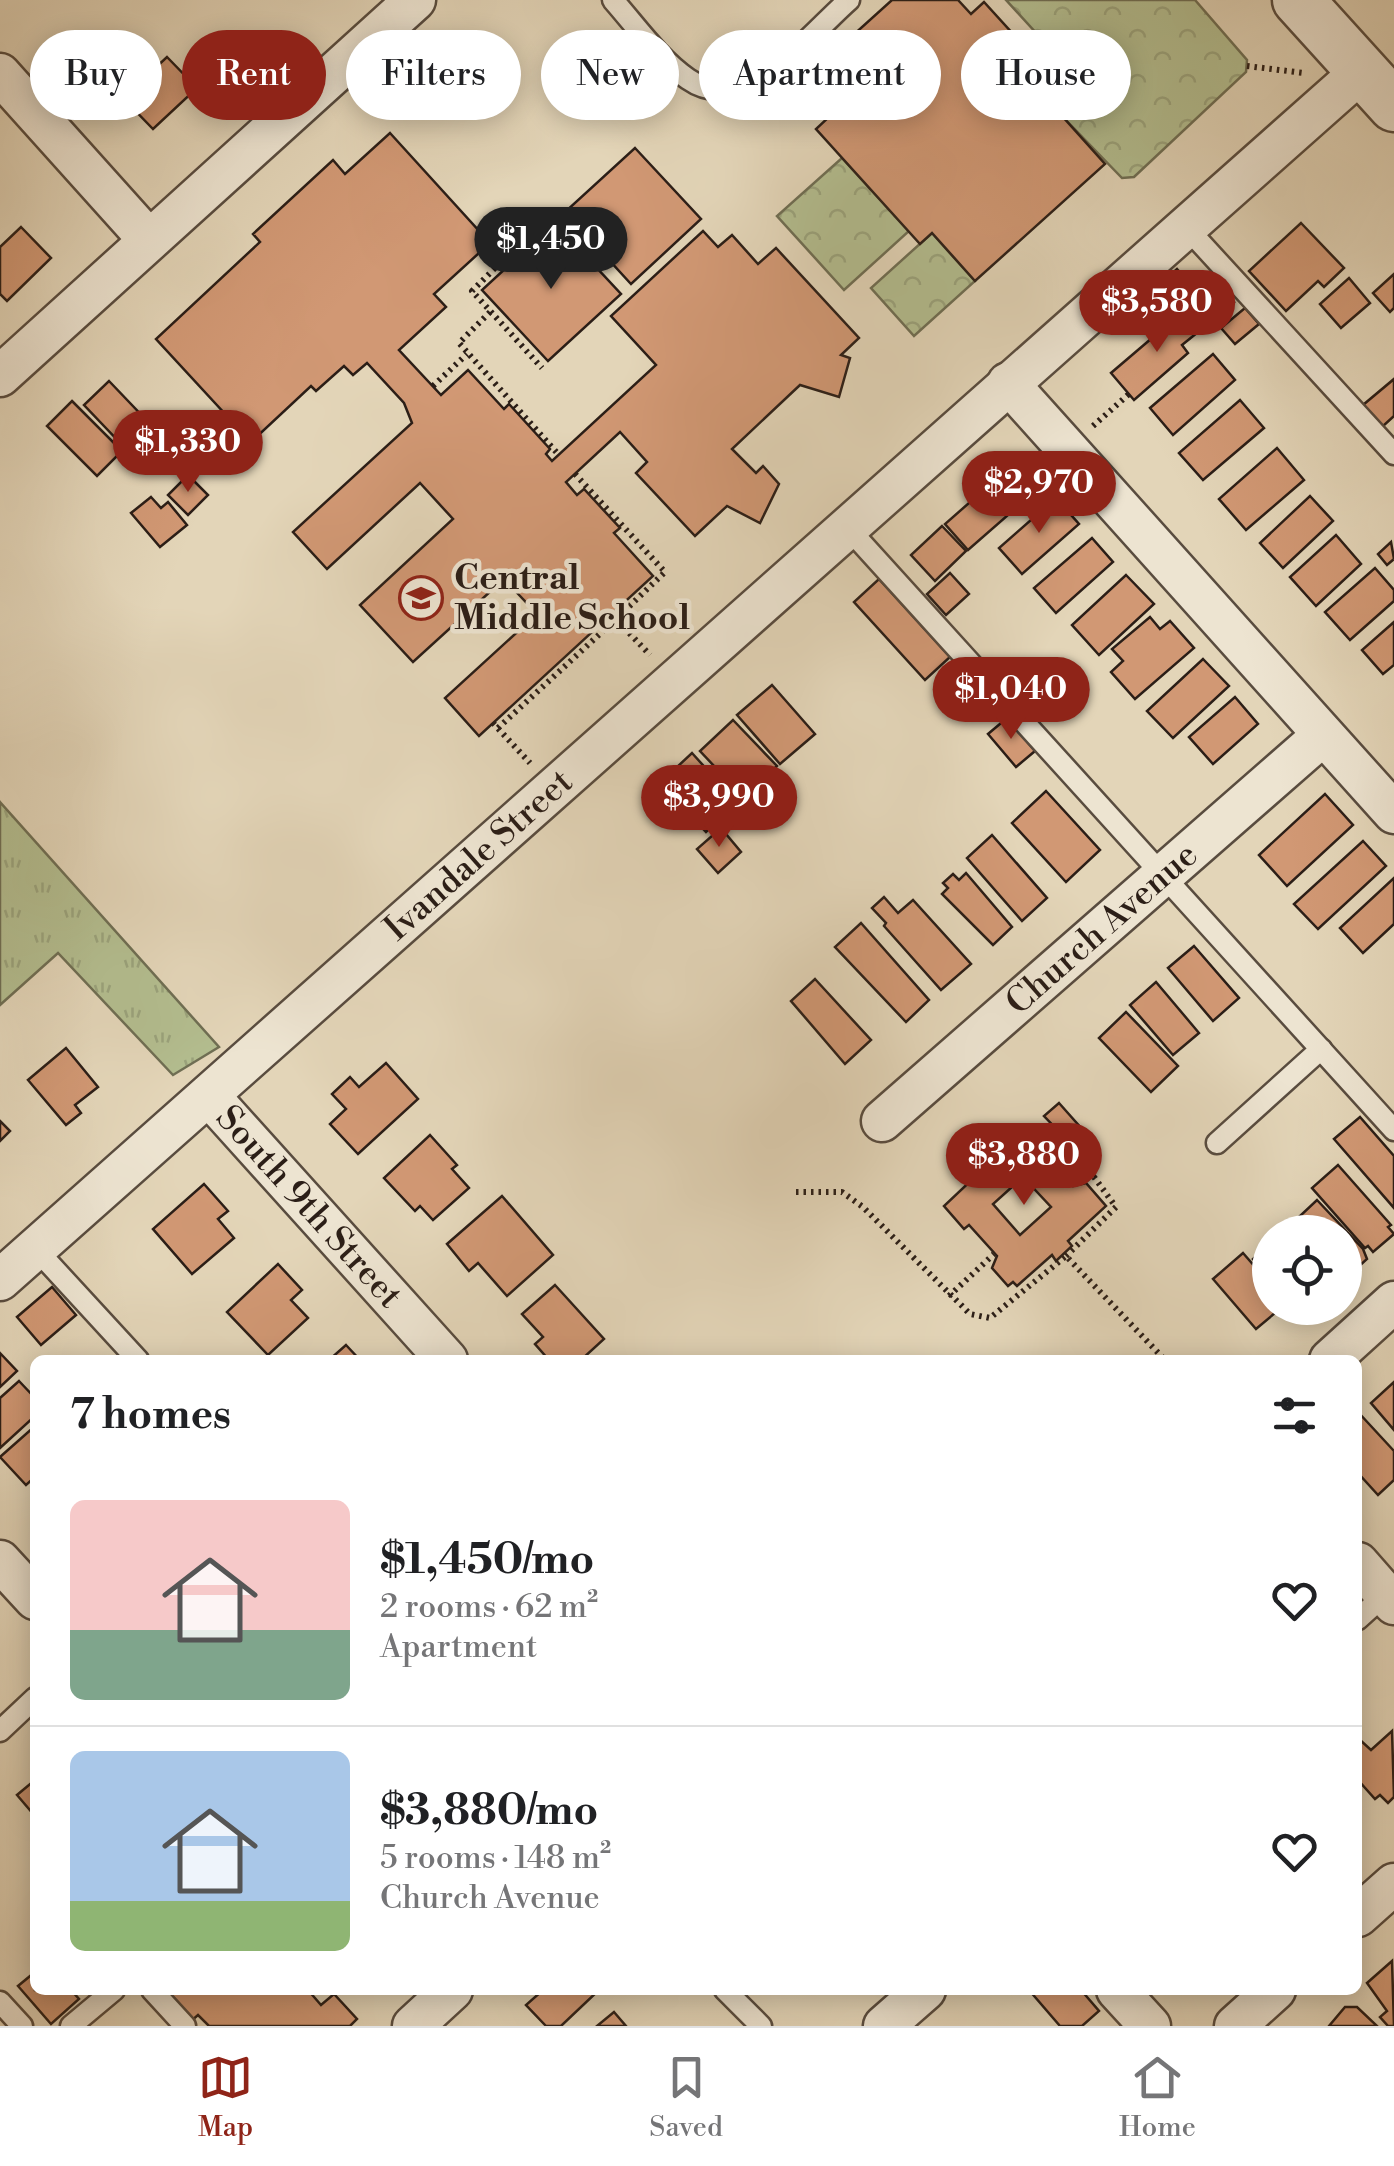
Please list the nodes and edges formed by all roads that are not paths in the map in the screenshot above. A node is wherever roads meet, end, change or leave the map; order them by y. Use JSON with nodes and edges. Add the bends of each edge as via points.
{"nodes":[{"id":1,"x":414,"y":0,"type":"edge"},
{"id":2,"x":613,"y":0,"type":"edge"},
{"id":3,"x":849,"y":0,"type":"edge"},
{"id":4,"x":1298,"y":0,"type":"edge"},
{"id":5,"x":0,"y":74,"type":"edge"},
{"id":6,"x":1378,"y":88,"type":"edge"},
{"id":7,"x":1186,"y":226,"type":"junction"},
{"id":8,"x":150,"y":240,"type":"junction"},
{"id":9,"x":0,"y":376,"type":"edge"},
{"id":10,"x":1008,"y":383,"type":"junction"},
{"id":11,"x":1394,"y":454,"type":"edge"},
{"id":12,"x":847,"y":528,"type":"junction"},
{"id":13,"x":1322,"y":736,"type":"junction"},
{"id":14,"x":1394,"y":813,"type":"edge"},
{"id":15,"x":1166,"y":875,"type":"junction"},
{"id":16,"x":1322,"y":1049,"type":"junction"},
{"id":17,"x":210,"y":1098,"type":"junction"},
{"id":18,"x":882,"y":1122,"type":"dead end"},
{"id":19,"x":1394,"y":1130,"type":"edge"},
{"id":20,"x":1217,"y":1143,"type":"dead end"},
{"id":21,"x":35,"y":1248,"type":"junction"},
{"id":22,"x":0,"y":1280,"type":"edge"},
{"id":23,"x":1394,"y":1302,"type":"edge"},
{"id":24,"x":133,"y":1355,"type":"edge"},
{"id":25,"x":442,"y":1355,"type":"edge"},
{"id":26,"x":1336,"y":1355,"type":"edge"},
{"id":27,"x":0,"y":1561,"type":"edge"},
{"id":28,"x":1362,"y":1570,"type":"edge"},
{"id":29,"x":30,"y":1594,"type":"edge"},
{"id":30,"x":1383,"y":1601,"type":"edge"},
{"id":31,"x":30,"y":1703,"type":"edge"},
{"id":32,"x":0,"y":1730,"type":"edge"},
{"id":33,"x":1394,"y":1884,"type":"edge"},
{"id":34,"x":1362,"y":1912,"type":"edge"},
{"id":35,"x":108,"y":1995,"type":"edge"},
{"id":36,"x":157,"y":1995,"type":"edge"},
{"id":37,"x":445,"y":1995,"type":"edge"},
{"id":38,"x":730,"y":1995,"type":"edge"},
{"id":39,"x":919,"y":1995,"type":"edge"},
{"id":40,"x":1122,"y":1995,"type":"edge"},
{"id":41,"x":1269,"y":1995,"type":"edge"},
{"id":42,"x":0,"y":2002,"type":"edge"},
{"id":43,"x":416,"y":2015,"type":"edge"},
{"id":44,"x":22,"y":2026,"type":"edge"},
{"id":45,"x":71,"y":2026,"type":"edge"},
{"id":46,"x":185,"y":2026,"type":"edge"},
{"id":47,"x":761,"y":2026,"type":"edge"},
{"id":48,"x":884,"y":2026,"type":"edge"},
{"id":49,"x":1150,"y":2026,"type":"edge"},
{"id":50,"x":1235,"y":2026,"type":"edge"}],
"edges":[{"from":1,"to":8,"type":"street"},
{"from":2,"to":3,"type":"lane","via":[[690,82],[729,92],[752,83]]},
{"from":4,"to":6,"type":"street"},
{"from":5,"to":8,"type":"street"},
{"from":6,"to":7,"type":"street","name":"Ivandale Street"},
{"from":7,"to":10,"type":"street","name":"Ivandale Street"},
{"from":7,"to":11,"type":"lane"},
{"from":8,"to":9,"type":"street"},
{"from":10,"to":12,"type":"street","name":"Ivandale Street"},
{"from":10,"to":13,"type":"street"},
{"from":12,"to":15,"type":"lane"},
{"from":12,"to":17,"type":"street","name":"Ivandale Street"},
{"from":13,"to":14,"type":"street"},
{"from":13,"to":15,"type":"street","name":"Church Avenue"},
{"from":15,"to":16,"type":"lane"},
{"from":15,"to":18,"type":"street","name":"Church Avenue"},
{"from":16,"to":19,"type":"lane"},
{"from":16,"to":20,"type":"lane"},
{"from":17,"to":21,"type":"street","name":"Ivandale Street"},
{"from":17,"to":25,"type":"street","name":"South 9th Street"},
{"from":21,"to":22,"type":"street","name":"Ivandale Street"},
{"from":21,"to":24,"type":"lane"},
{"from":23,"to":26,"type":"street"},
{"from":27,"to":29,"type":"street"},
{"from":28,"to":30,"type":"street"},
{"from":31,"to":32,"type":"lane"},
{"from":33,"to":34,"type":"street"},
{"from":35,"to":45,"type":"lane"},
{"from":36,"to":46,"type":"lane"},
{"from":37,"to":43,"type":"street"},
{"from":38,"to":47,"type":"lane"},
{"from":39,"to":48,"type":"street"},
{"from":40,"to":49,"type":"street"},
{"from":41,"to":50,"type":"street"},
{"from":42,"to":44,"type":"lane"}]}
